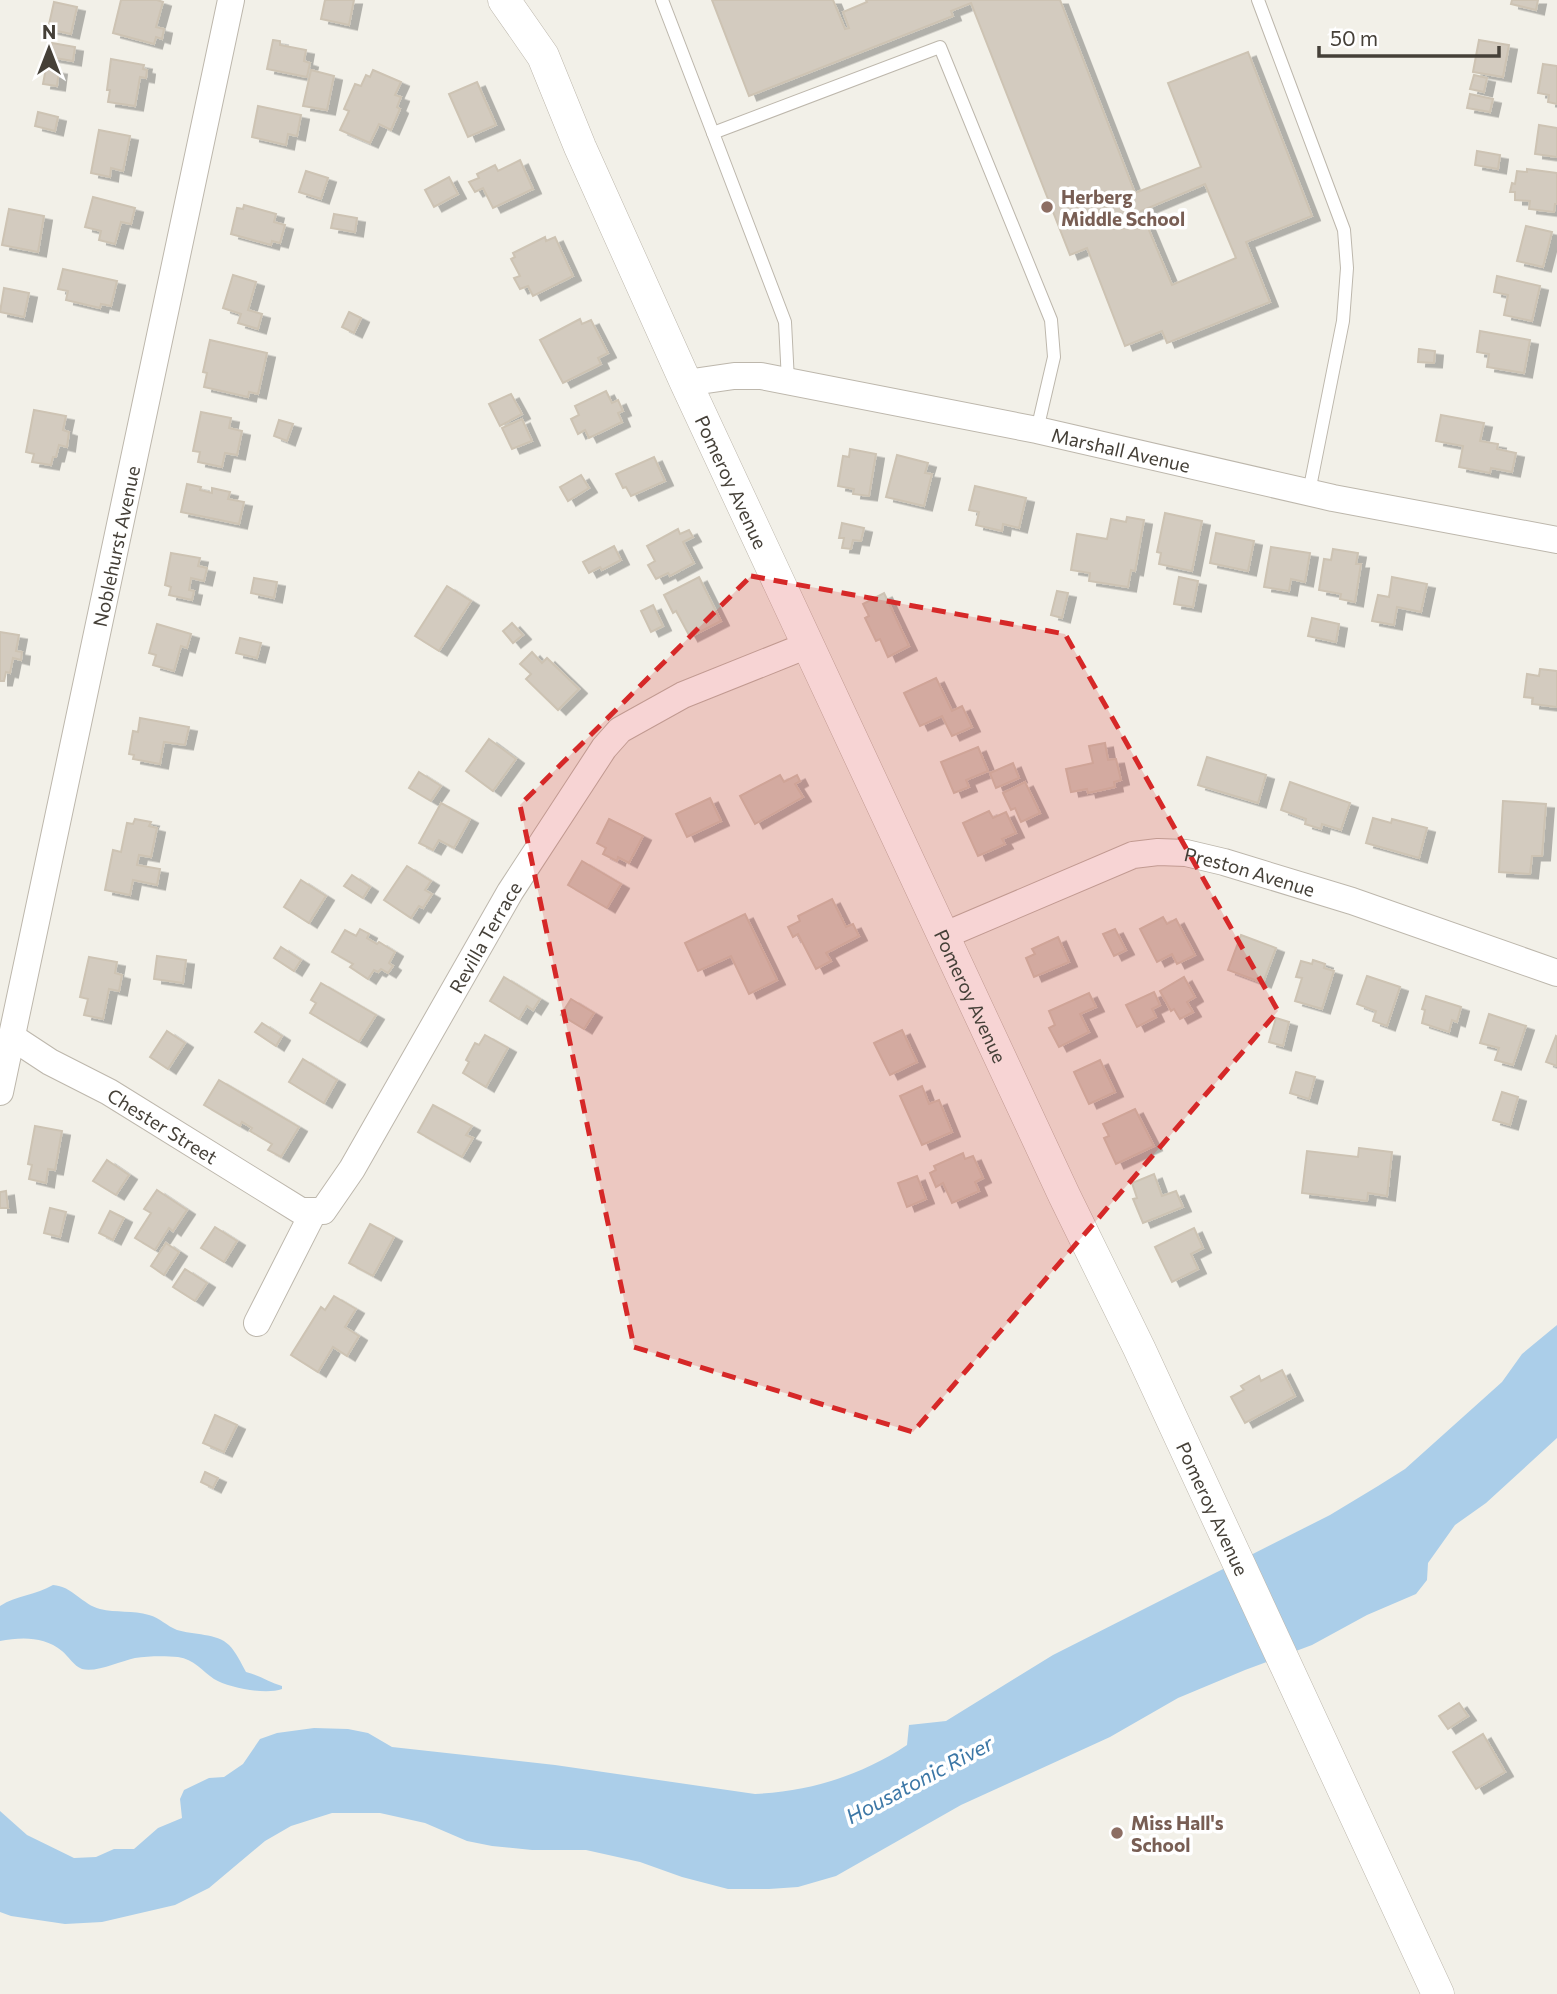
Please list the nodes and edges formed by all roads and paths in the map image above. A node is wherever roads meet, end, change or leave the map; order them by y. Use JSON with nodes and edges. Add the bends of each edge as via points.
{"nodes":[{"id":1,"x":231,"y":0,"type":"edge"},
{"id":2,"x":504,"y":0,"type":"edge"},
{"id":3,"x":663,"y":0,"type":"edge"},
{"id":4,"x":1258,"y":0,"type":"edge"},
{"id":5,"x":713,"y":133,"type":"junction"},
{"id":6,"x":788,"y":382,"type":"junction"},
{"id":7,"x":686,"y":383,"type":"junction"},
{"id":8,"x":1037,"y":430,"type":"junction"},
{"id":9,"x":1309,"y":492,"type":"junction"},
{"id":10,"x":1556,"y":534,"type":"edge"},
{"id":11,"x":808,"y":645,"type":"junction"},
{"id":12,"x":943,"y":936,"type":"junction"},
{"id":13,"x":1557,"y":973,"type":"edge"},
{"id":14,"x":12,"y":1037,"type":"junction"},
{"id":15,"x":0,"y":1092,"type":"edge"},
{"id":16,"x":314,"y":1211,"type":"junction"},
{"id":17,"x":257,"y":1324,"type":"dead end"},
{"id":18,"x":1438,"y":1994,"type":"edge"}],
"edges":[{"from":1,"to":14,"type":"street","name":"Noblehurst Avenue"},
{"from":2,"to":7,"type":"street","name":"Pomeroy Avenue","via":[[543,56]]},
{"from":3,"to":5,"type":"lane"},
{"from":4,"to":9,"type":"lane","via":[[1344,230],[1343,321]]},
{"from":5,"to":6,"type":"lane","via":[[785,322]]},
{"from":5,"to":8,"type":"lane","via":[[940,47],[1051,320],[1054,357]]},
{"from":6,"to":7,"type":"street","name":"Marshall Avenue","via":[[734,376]]},
{"from":6,"to":8,"type":"street","name":"Marshall Avenue"},
{"from":7,"to":11,"type":"street","name":"Pomeroy Avenue"},
{"from":8,"to":9,"type":"street","name":"Marshall Avenue"},
{"from":9,"to":10,"type":"street","name":"Marshall Avenue"},
{"from":11,"to":12,"type":"street","name":"Pomeroy Avenue"},
{"from":11,"to":16,"type":"street","name":"Revilla Terrace","via":[[683,695],[620,730],[604,748],[510,892],[352,1169],[323,1211]]},
{"from":12,"to":13,"type":"street","name":"Preston Avenue","via":[[1133,855],[1186,853],[1352,901]]},
{"from":12,"to":18,"type":"street","name":"Pomeroy Avenue"},
{"from":14,"to":15,"type":"street","name":"Noblehurst Avenue"},
{"from":14,"to":16,"type":"street","name":"Chester Street","via":[[301,1211]]},
{"from":16,"to":17,"type":"street","name":"Revilla Terrace"}]}
